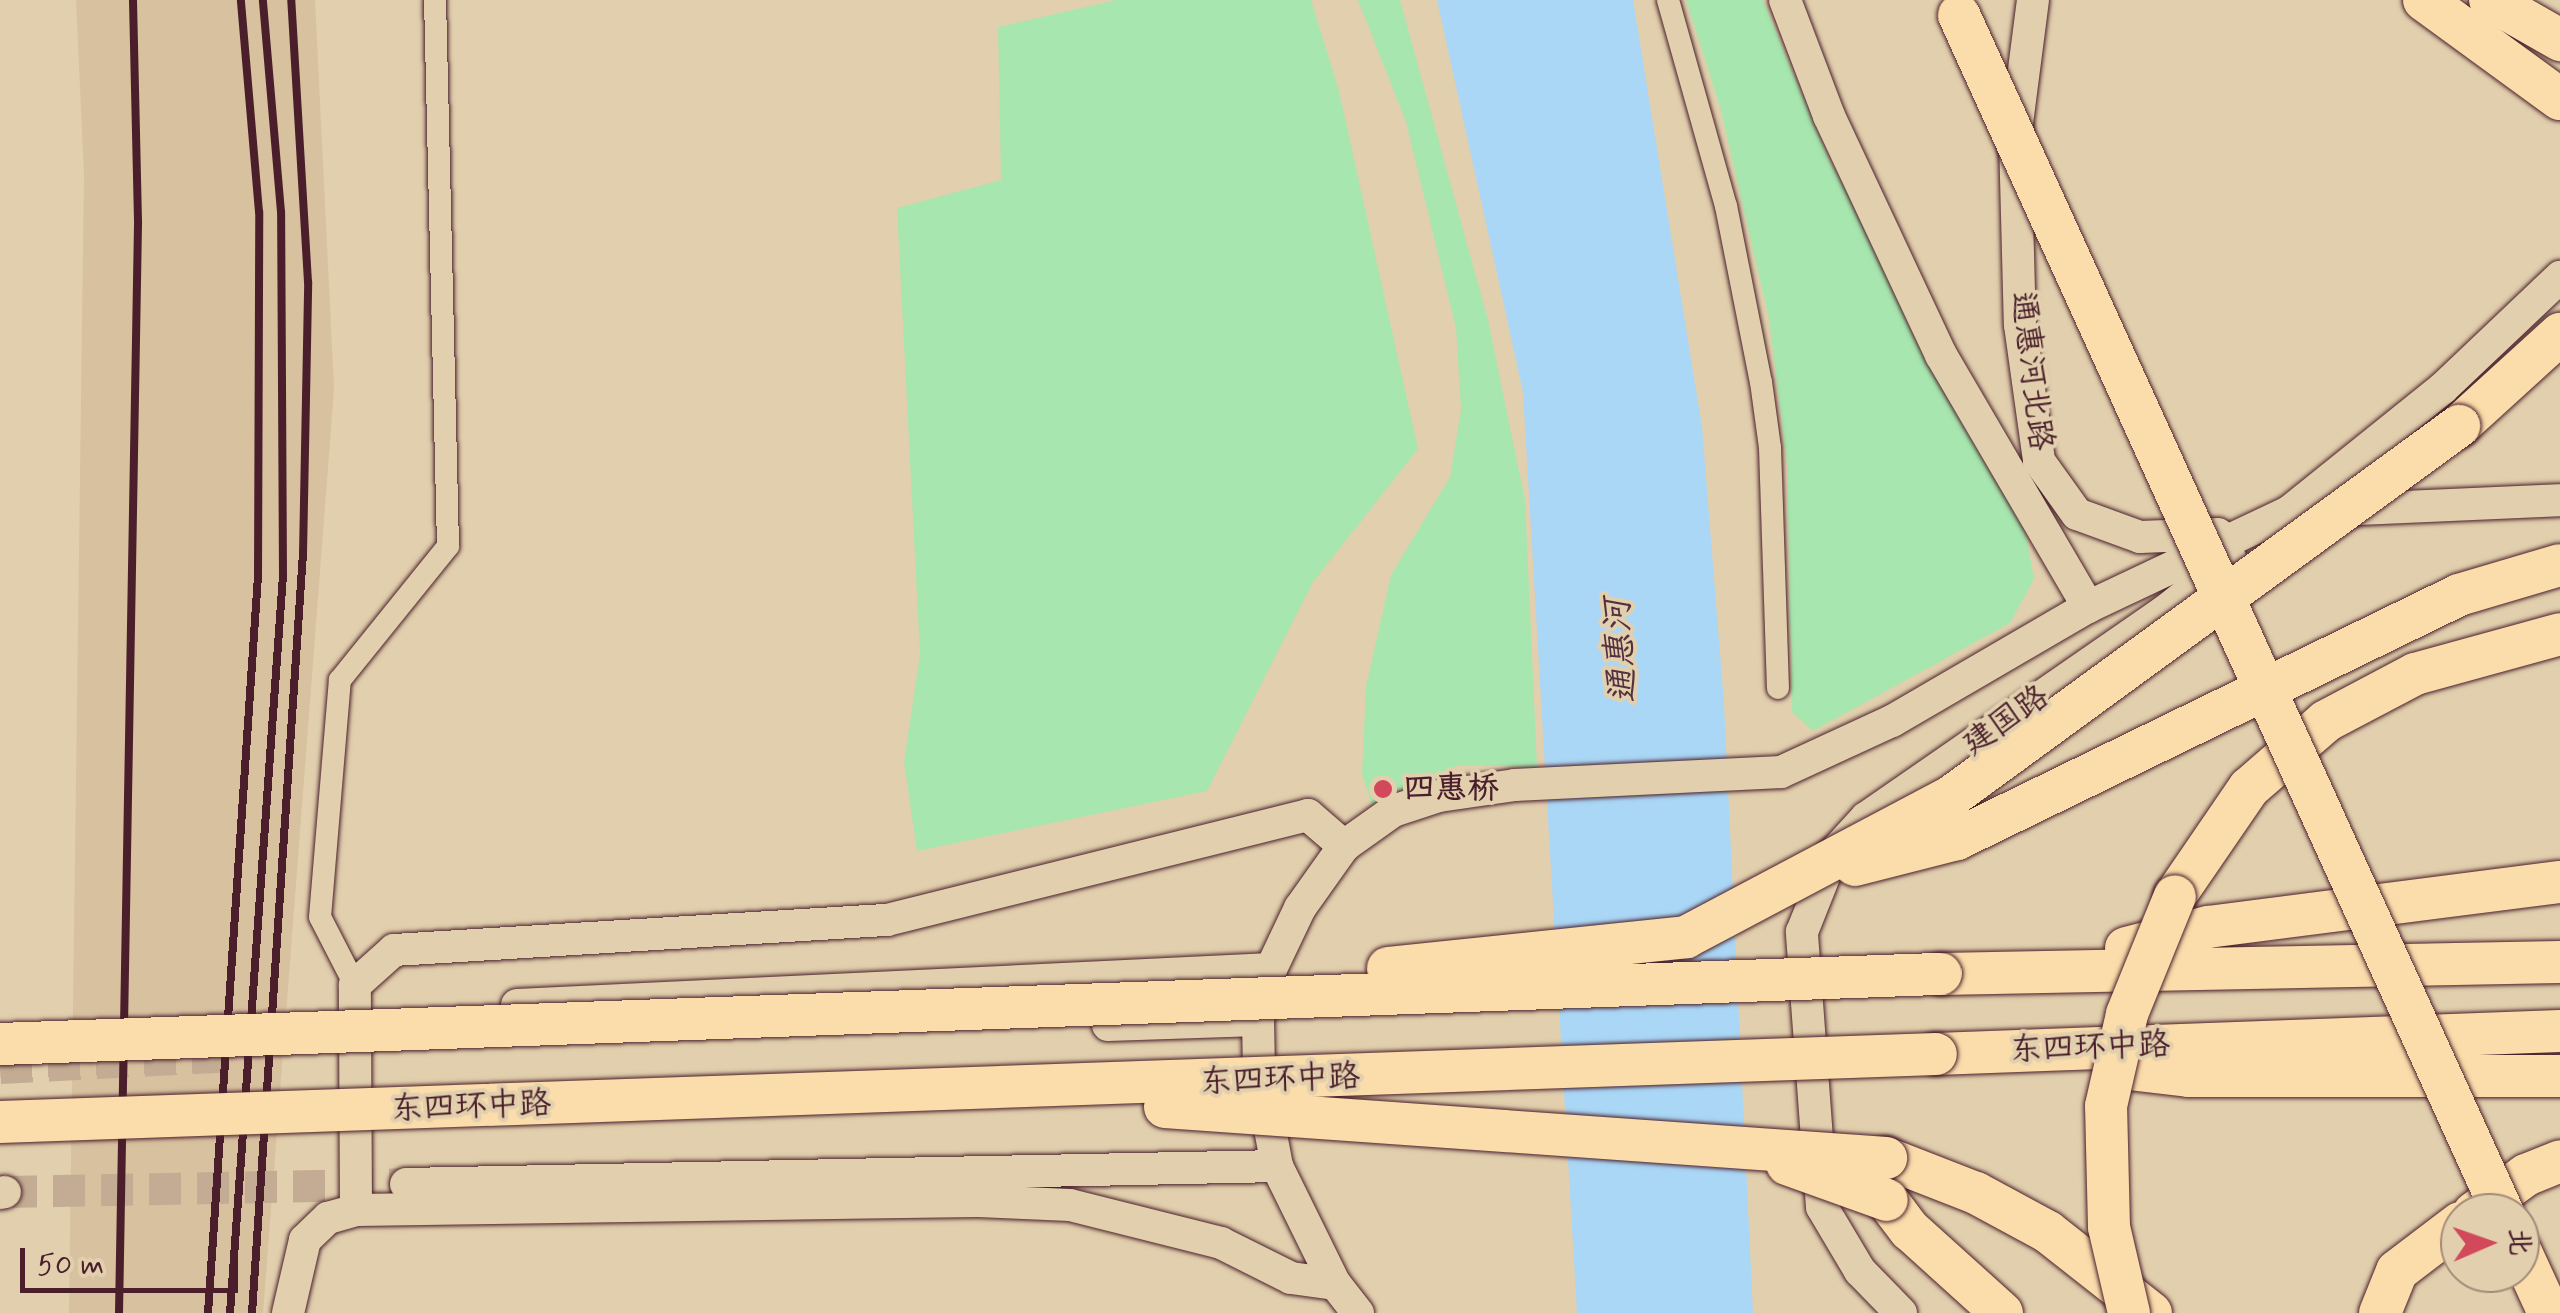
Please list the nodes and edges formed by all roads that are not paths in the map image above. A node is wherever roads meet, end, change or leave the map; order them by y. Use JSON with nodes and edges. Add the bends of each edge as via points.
{"nodes":[{"id":1,"x":435,"y":0,"type":"edge"},
{"id":2,"x":1668,"y":0,"type":"edge"},
{"id":3,"x":1785,"y":0,"type":"edge"},
{"id":4,"x":1952,"y":0,"type":"edge"},
{"id":5,"x":2033,"y":0,"type":"edge"},
{"id":6,"x":2424,"y":0,"type":"edge"},
{"id":7,"x":2490,"y":0,"type":"edge"},
{"id":8,"x":2560,"y":40,"type":"edge"},
{"id":9,"x":2560,"y":99,"type":"edge"},
{"id":10,"x":2560,"y":277,"type":"edge"},
{"id":11,"x":2560,"y":334,"type":"edge"},
{"id":12,"x":2560,"y":500,"type":"edge"},
{"id":13,"x":2289,"y":512,"type":"junction"},
{"id":14,"x":2560,"y":565,"type":"edge"},
{"id":15,"x":2088,"y":606,"type":"junction"},
{"id":16,"x":2560,"y":634,"type":"edge"},
{"id":17,"x":1778,"y":688,"type":"dead end"},
{"id":18,"x":1344,"y":846,"type":"junction"},
{"id":19,"x":2560,"y":882,"type":"edge"},
{"id":20,"x":1786,"y":883,"type":"junction"},
{"id":21,"x":2560,"y":962,"type":"edge"},
{"id":22,"x":2050,"y":968,"type":"junction"},
{"id":23,"x":1272,"y":969,"type":"junction"},
{"id":24,"x":356,"y":985,"type":"junction"},
{"id":25,"x":981,"y":1009,"type":"junction"},
{"id":26,"x":395,"y":1010,"type":"dead end"},
{"id":27,"x":1258,"y":1020,"type":"junction"},
{"id":28,"x":2560,"y":1030,"type":"edge"},
{"id":29,"x":0,"y":1044,"type":"edge"},
{"id":30,"x":394,"y":1048,"type":"dead end"},
{"id":31,"x":1990,"y":1052,"type":"junction"},
{"id":32,"x":1259,"y":1071,"type":"junction"},
{"id":33,"x":2560,"y":1076,"type":"edge"},
{"id":34,"x":399,"y":1092,"type":"dead end"},
{"id":35,"x":980,"y":1092,"type":"junction"},
{"id":36,"x":0,"y":1122,"type":"edge"},
{"id":37,"x":1731,"y":1143,"type":"junction"},
{"id":38,"x":2560,"y":1161,"type":"edge"},
{"id":39,"x":1277,"y":1166,"type":"junction"},
{"id":40,"x":406,"y":1184,"type":"tunnel mouth"},
{"id":41,"x":2494,"y":1193,"type":"edge"},
{"id":42,"x":2502,"y":1193,"type":"edge"},
{"id":43,"x":356,"y":1210,"type":"junction"},
{"id":44,"x":2440,"y":1238,"type":"edge"},
{"id":45,"x":1335,"y":1284,"type":"junction"},
{"id":46,"x":288,"y":1313,"type":"edge"},
{"id":47,"x":1358,"y":1313,"type":"edge"},
{"id":48,"x":1901,"y":1313,"type":"edge"},
{"id":49,"x":2002,"y":1313,"type":"edge"},
{"id":50,"x":2129,"y":1313,"type":"edge"},
{"id":51,"x":2150,"y":1313,"type":"edge"},
{"id":52,"x":2380,"y":1313,"type":"edge"}],
"edges":[{"from":1,"to":24,"type":"street","via":[[448,546],[340,680],[320,917]]},
{"from":2,"to":17,"type":"street","via":[[1726,206],[1761,382],[1770,448]]},
{"from":3,"to":15,"type":"street","name":"通惠河北路","via":[[1829,116],[1942,355]]},
{"from":4,"to":41,"type":"highway","bridge":true},
{"from":5,"to":13,"type":"street","name":"通惠河北路","via":[[2014,140],[2020,325],[2039,460],[2077,514],[2140,537],[2214,535]]},
{"from":6,"to":9,"type":"highway"},
{"from":7,"to":8,"type":"highway"},
{"from":10,"to":13,"type":"street","name":"建国路","via":[[2442,389]]},
{"from":11,"to":20,"type":"highway","bridge":true,"via":[[2460,426],[1952,796]]},
{"from":12,"to":13,"type":"street"},
{"from":13,"to":15,"type":"street"},
{"from":13,"to":48,"type":"street","name":"建国路","via":[[2164,612],[1866,818],[1833,854],[1802,932],[1822,1207],[1860,1270]]},
{"from":14,"to":20,"type":"highway","bridge":true,"via":[[2458,595],[1957,839]]},
{"from":15,"to":18,"type":"street","via":[[1892,721],[1781,772],[1439,796],[1394,811]]},
{"from":16,"to":50,"type":"highway","bridge":true,"via":[[2415,674],[2326,722],[2249,788],[2175,896],[2127,1014],[2106,1106],[2108,1227]]},
{"from":18,"to":23,"type":"street","via":[[1300,908]]},
{"from":18,"to":24,"type":"street","via":[[1308,815],[887,920],[394,950]]},
{"from":19,"to":22,"type":"highway","via":[[2208,927]]},
{"from":20,"to":25,"type":"highway","bridge":true,"via":[[1686,937]]},
{"from":21,"to":22,"type":"highway"},
{"from":22,"to":25,"type":"highway","bridge":true},
{"from":23,"to":26,"type":"street"},
{"from":23,"to":27,"type":"street"},
{"from":24,"to":43,"type":"street"},
{"from":25,"to":29,"type":"highway","bridge":true},
{"from":27,"to":30,"type":"street","name":"东四环中路"},
{"from":27,"to":32,"type":"street"},
{"from":28,"to":31,"type":"highway","name":"东四环中路"},
{"from":31,"to":33,"type":"highway","via":[[2189,1076]]},
{"from":31,"to":35,"type":"highway","name":"东四环中路","bridge":true},
{"from":32,"to":34,"type":"street","name":"东四环中路"},
{"from":32,"to":39,"type":"street"},
{"from":35,"to":36,"type":"highway","name":"东四环中路","bridge":true},
{"from":35,"to":37,"type":"highway","bridge":true,"via":[[1436,1130]]},
{"from":37,"to":49,"type":"highway","bridge":true,"via":[[1887,1200],[1910,1230]]},
{"from":37,"to":51,"type":"highway","bridge":true,"via":[[1886,1158],[1976,1193],[2048,1232]]},
{"from":38,"to":42,"type":"highway"},
{"from":39,"to":40,"type":"street"},
{"from":39,"to":45,"type":"street"},
{"from":43,"to":45,"type":"street","via":[[978,1200],[1070,1206],[1220,1243],[1292,1278]]},
{"from":43,"to":46,"type":"street","via":[[328,1218],[306,1240]]},
{"from":44,"to":52,"type":"highway","via":[[2396,1271]]},
{"from":45,"to":47,"type":"street"}]}
